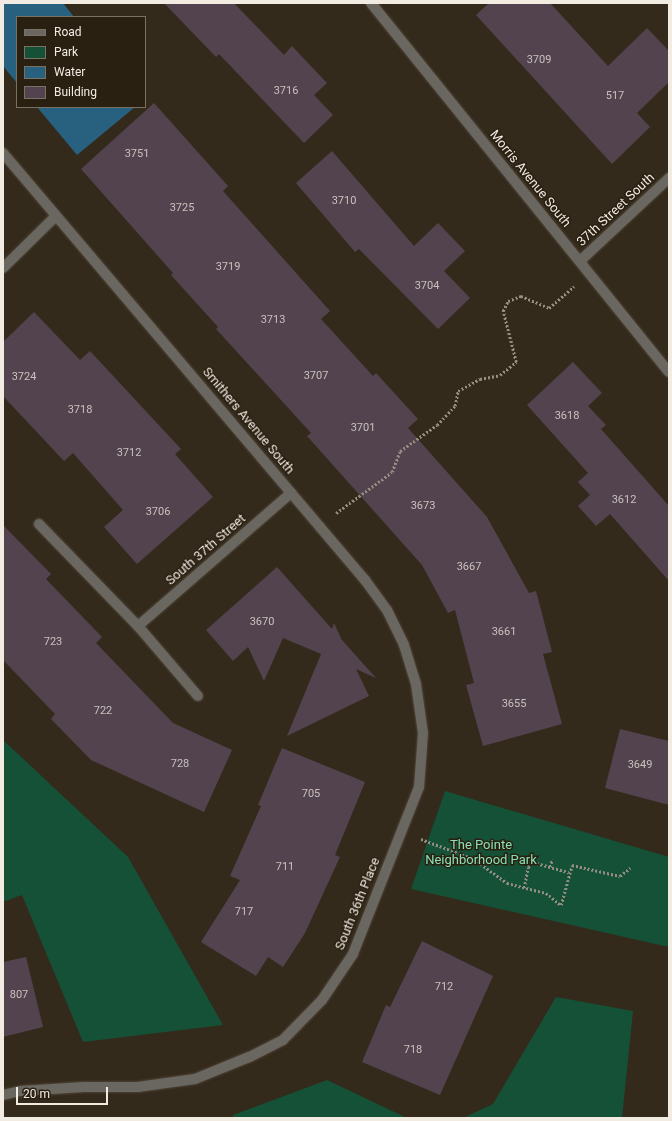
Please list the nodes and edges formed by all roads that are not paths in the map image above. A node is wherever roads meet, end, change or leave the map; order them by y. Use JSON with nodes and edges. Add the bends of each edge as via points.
{"nodes":[{"id":1,"x":371,"y":3,"type":"edge"},
{"id":2,"x":3,"y":153,"type":"edge"},
{"id":3,"x":669,"y":178,"type":"edge"},
{"id":4,"x":56,"y":216,"type":"junction"},
{"id":5,"x":580,"y":261,"type":"junction"},
{"id":6,"x":3,"y":268,"type":"edge"},
{"id":7,"x":669,"y":372,"type":"edge"},
{"id":8,"x":292,"y":493,"type":"junction"},
{"id":9,"x":39,"y":524,"type":"dead end"},
{"id":10,"x":138,"y":626,"type":"junction"},
{"id":11,"x":198,"y":696,"type":"dead end"},
{"id":12,"x":423,"y":733,"type":"joint"},
{"id":13,"x":3,"y":1095,"type":"edge"}],
"edges":[{"from":1,"to":5,"type":"street","name":"Morris Avenue South"},
{"from":2,"to":4,"type":"street","name":"Smithers Avenue South"},
{"from":3,"to":5,"type":"street","name":"37th Street South"},
{"from":4,"to":6,"type":"street"},
{"from":4,"to":8,"type":"street","name":"Smithers Avenue South"},
{"from":5,"to":7,"type":"street","name":"Morris Avenue South"},
{"from":8,"to":10,"type":"street","name":"South 37th Street"},
{"from":8,"to":12,"type":"street","name":"Smithers Avenue South","via":[[387,610],[404,645],[416,684]]},
{"from":9,"to":10,"type":"street"},
{"from":10,"to":11,"type":"street"},
{"from":12,"to":13,"type":"street","name":"South 36th Place","via":[[419,787],[353,954],[322,1000],[283,1040],[195,1079],[138,1087],[84,1087],[20,1091]]}]}
